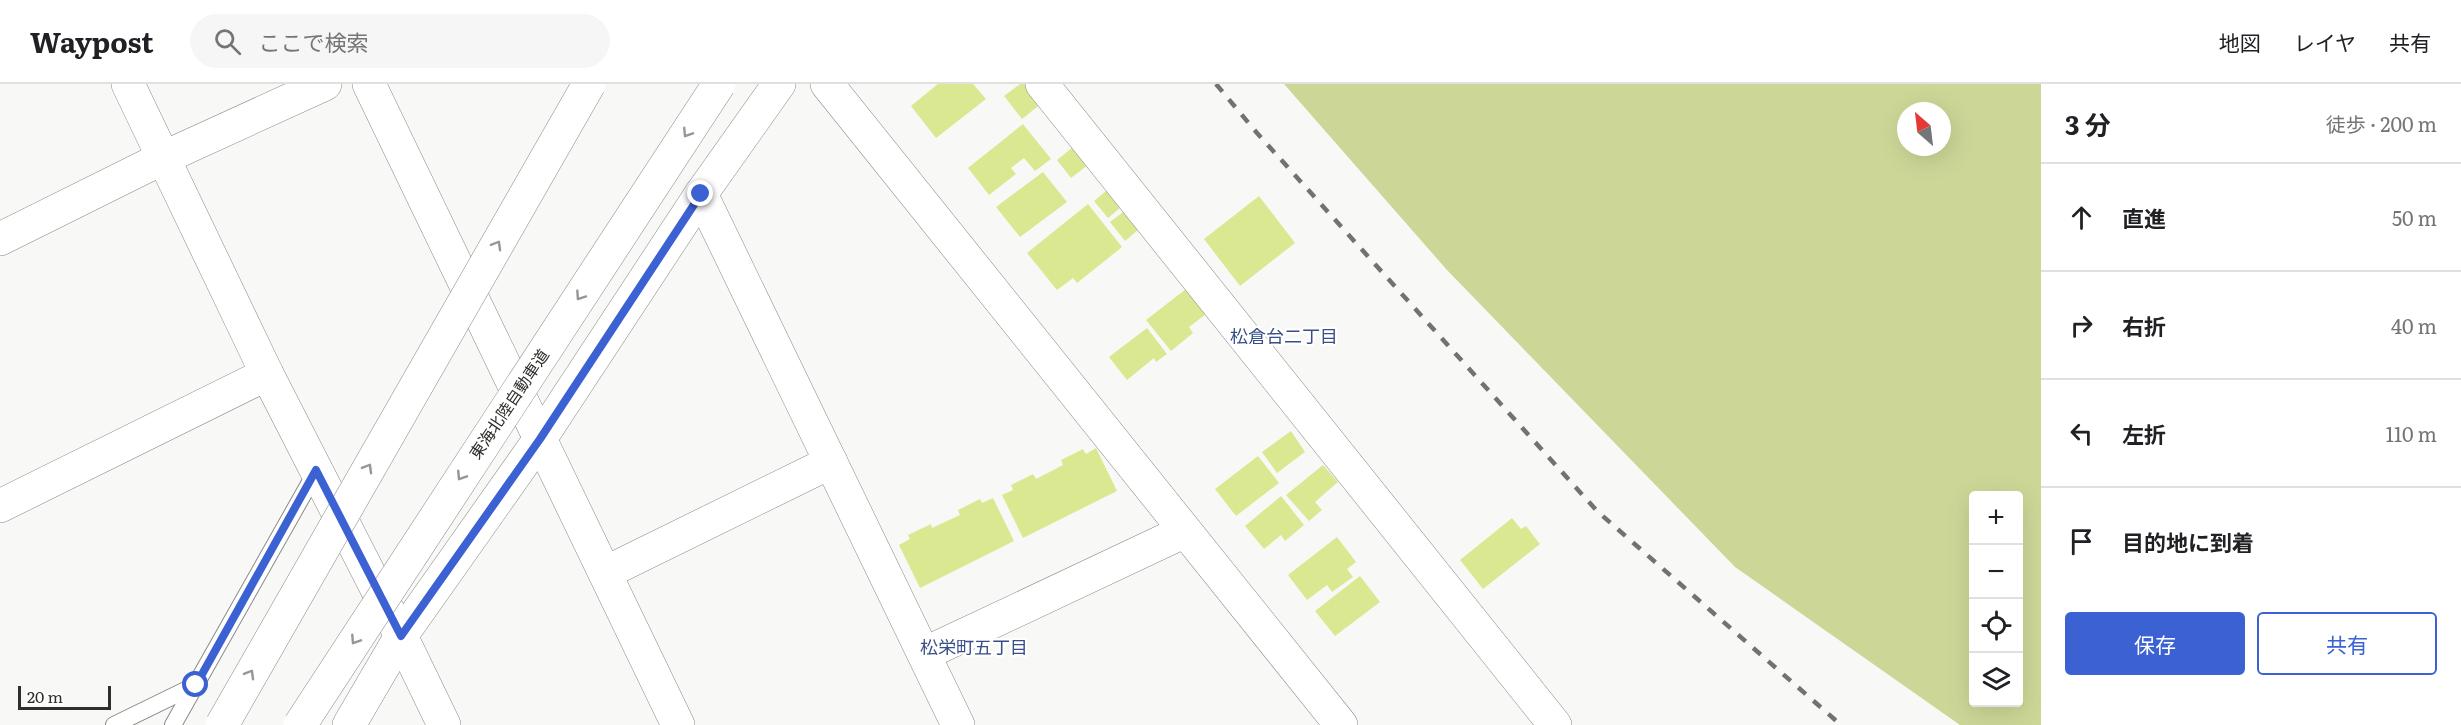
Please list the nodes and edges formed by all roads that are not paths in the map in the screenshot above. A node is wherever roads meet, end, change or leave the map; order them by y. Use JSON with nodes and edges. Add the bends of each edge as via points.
{"nodes":[{"id":1,"x":128,"y":84,"type":"edge"},
{"id":2,"x":325,"y":84,"type":"edge"},
{"id":3,"x":369,"y":84,"type":"edge"},
{"id":4,"x":589,"y":84,"type":"edge"},
{"id":5,"x":719,"y":84,"type":"edge"},
{"id":6,"x":779,"y":84,"type":"edge"},
{"id":7,"x":827,"y":84,"type":"edge"},
{"id":8,"x":1042,"y":84,"type":"edge"},
{"id":9,"x":164,"y":158,"type":"junction"},
{"id":10,"x":701,"y":194,"type":"junction"},
{"id":11,"x":0,"y":239,"type":"edge"},
{"id":12,"x":267,"y":374,"type":"junction"},
{"id":13,"x":540,"y":439,"type":"junction"},
{"id":14,"x":831,"y":462,"type":"junction"},
{"id":15,"x":316,"y":470,"type":"junction"},
{"id":16,"x":0,"y":506,"type":"edge"},
{"id":17,"x":1185,"y":531,"type":"junction"},
{"id":18,"x":605,"y":573,"type":"junction"},
{"id":19,"x":401,"y":636,"type":"junction"},
{"id":20,"x":924,"y":654,"type":"junction"},
{"id":21,"x":196,"y":685,"type":"junction"},
{"id":22,"x":1327,"y":721,"type":"edge"},
{"id":23,"x":114,"y":725,"type":"edge"},
{"id":24,"x":173,"y":725,"type":"edge"},
{"id":25,"x":222,"y":725,"type":"edge"},
{"id":26,"x":300,"y":725,"type":"edge"},
{"id":27,"x":350,"y":725,"type":"edge"},
{"id":28,"x":444,"y":725,"type":"edge"},
{"id":29,"x":678,"y":725,"type":"edge"},
{"id":30,"x":958,"y":725,"type":"edge"},
{"id":31,"x":1556,"y":725,"type":"edge"}],
"edges":[{"from":1,"to":9,"type":"main road"},
{"from":2,"to":9,"type":"main road"},
{"from":3,"to":13,"type":"main road"},
{"from":25,"to":4,"type":"main road","one_way":true,"bridge":true},
{"from":5,"to":26,"type":"main road","name":"東海北陸自動車道","one_way":true,"bridge":true},
{"from":6,"to":10,"type":"main road"},
{"from":7,"to":17,"type":"main road"},
{"from":8,"to":31,"type":"main road"},
{"from":9,"to":11,"type":"main road"},
{"from":9,"to":12,"type":"main road"},
{"from":10,"to":13,"type":"main road"},
{"from":10,"to":14,"type":"main road"},
{"from":12,"to":15,"type":"main road"},
{"from":12,"to":16,"type":"main road"},
{"from":13,"to":18,"type":"main road"},
{"from":13,"to":19,"type":"main road"},
{"from":14,"to":18,"type":"main road"},
{"from":14,"to":20,"type":"main road"},
{"from":15,"to":19,"type":"main road"},
{"from":15,"to":21,"type":"lane"},
{"from":17,"to":20,"type":"main road"},
{"from":17,"to":22,"type":"main road"},
{"from":18,"to":29,"type":"main road"},
{"from":19,"to":27,"type":"main road"},
{"from":19,"to":28,"type":"main road"},
{"from":20,"to":30,"type":"main road"},
{"from":21,"to":23,"type":"lane"},
{"from":21,"to":24,"type":"lane"}]}
